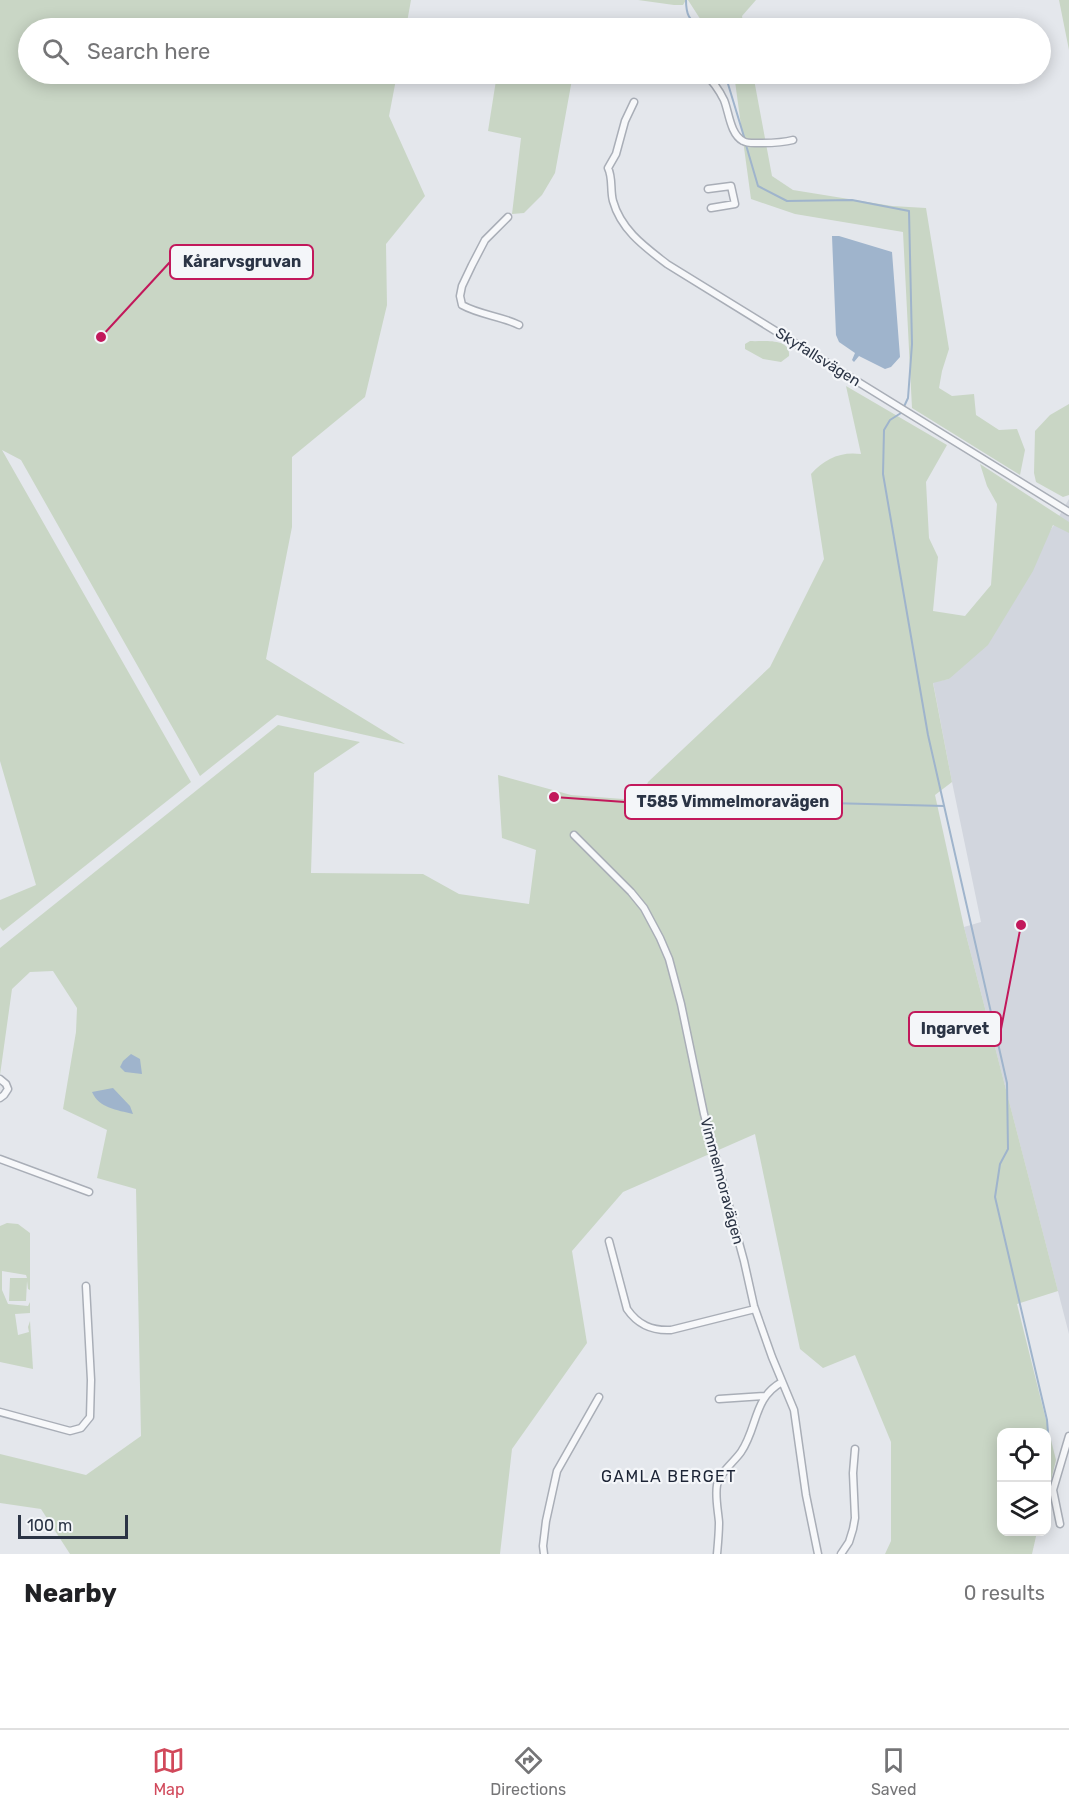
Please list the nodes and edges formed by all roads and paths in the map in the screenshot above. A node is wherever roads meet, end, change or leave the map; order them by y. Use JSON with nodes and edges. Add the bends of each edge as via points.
{"nodes":[{"id":1,"x":713,"y":84,"type":"edge"},
{"id":2,"x":634,"y":102,"type":"dead end"},
{"id":3,"x":793,"y":140,"type":"dead end"},
{"id":4,"x":708,"y":189,"type":"dead end"},
{"id":5,"x":711,"y":208,"type":"dead end"},
{"id":6,"x":508,"y":217,"type":"dead end"},
{"id":7,"x":519,"y":325,"type":"dead end"},
{"id":8,"x":1069,"y":512,"type":"edge"},
{"id":9,"x":574,"y":835,"type":"dead end"},
{"id":10,"x":0,"y":1079,"type":"edge"},
{"id":11,"x":0,"y":1098,"type":"edge"},
{"id":12,"x":0,"y":1159,"type":"edge"},
{"id":13,"x":89,"y":1192,"type":"dead end"},
{"id":14,"x":609,"y":1241,"type":"dead end"},
{"id":15,"x":86,"y":1286,"type":"dead end"},
{"id":16,"x":755,"y":1309,"type":"junction"},
{"id":17,"x":782,"y":1382,"type":"junction"},
{"id":18,"x":765,"y":1396,"type":"junction"},
{"id":19,"x":599,"y":1397,"type":"dead end"},
{"id":20,"x":719,"y":1400,"type":"dead end"},
{"id":21,"x":0,"y":1412,"type":"edge"},
{"id":22,"x":1069,"y":1436,"type":"edge"},
{"id":23,"x":855,"y":1449,"type":"dead end"},
{"id":24,"x":1060,"y":1524,"type":"dead end"},
{"id":25,"x":544,"y":1554,"type":"edge"},
{"id":26,"x":717,"y":1554,"type":"edge"},
{"id":27,"x":818,"y":1554,"type":"edge"},
{"id":28,"x":841,"y":1554,"type":"edge"}],
"edges":[{"from":1,"to":3,"type":"street","via":[[725,102],[740,140],[755,144]]},
{"from":2,"to":8,"type":"street","name":"Skyfallsvägen","via":[[608,168],[612,198],[632,236],[667,264]]},
{"from":4,"to":5,"type":"street","via":[[731,186],[735,204]]},
{"from":6,"to":7,"type":"street","via":[[485,240],[460,296],[462,305],[468,308]]},
{"from":9,"to":16,"type":"street","name":"Vimmelmoravägen","via":[[644,908],[669,959]]},
{"from":10,"to":11,"type":"street","via":[[8,1089]]},
{"from":12,"to":13,"type":"street"},
{"from":14,"to":16,"type":"street","via":[[627,1309],[643,1326],[671,1330]]},
{"from":15,"to":21,"type":"street","via":[[90,1418],[81,1428],[70,1431]]},
{"from":16,"to":17,"type":"street","name":"Vimmelmoravägen"},
{"from":17,"to":18,"type":"street"},
{"from":17,"to":27,"type":"street","name":"Vimmelmoravägen","via":[[794,1410]]},
{"from":18,"to":20,"type":"street"},
{"from":18,"to":26,"type":"street","via":[[745,1445],[718,1482]]},
{"from":19,"to":25,"type":"street","via":[[557,1471],[546,1521]]},
{"from":22,"to":24,"type":"street","via":[[1053,1490]]},
{"from":23,"to":28,"type":"street","via":[[855,1518],[849,1542]]}]}
